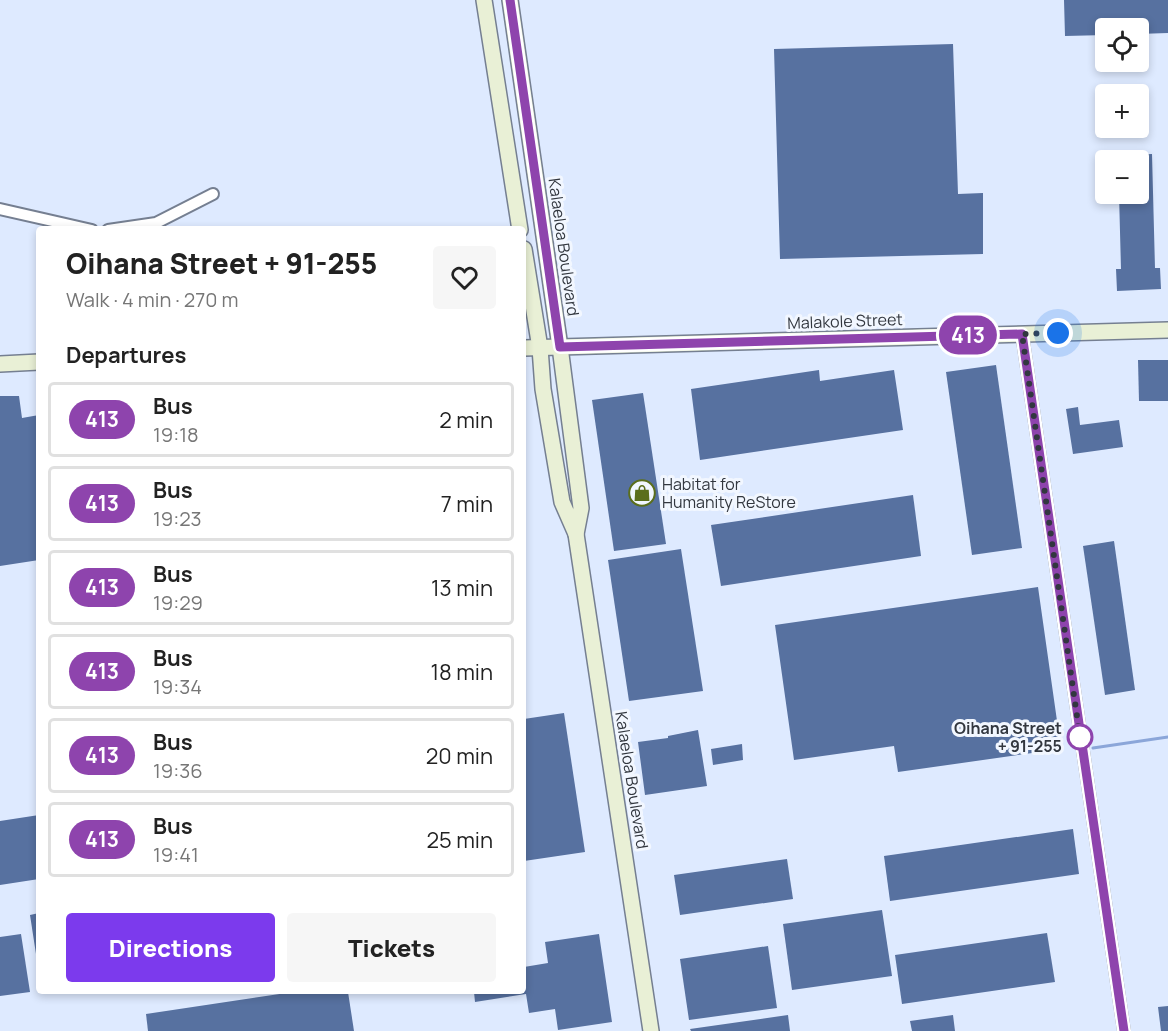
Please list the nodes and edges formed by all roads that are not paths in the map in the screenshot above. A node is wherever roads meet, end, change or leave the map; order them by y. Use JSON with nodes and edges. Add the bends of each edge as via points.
{"nodes":[{"id":1,"x":484,"y":0,"type":"edge"},
{"id":2,"x":510,"y":0,"type":"edge"},
{"id":3,"x":213,"y":194,"type":"dead end"},
{"id":4,"x":0,"y":209,"type":"edge"},
{"id":5,"x":74,"y":226,"type":"edge"},
{"id":6,"x":135,"y":226,"type":"edge"},
{"id":7,"x":519,"y":226,"type":"edge"},
{"id":8,"x":526,"y":261,"type":"edge"},
{"id":9,"x":1168,"y":330,"type":"edge"},
{"id":10,"x":1022,"y":334,"type":"junction"},
{"id":11,"x":560,"y":347,"type":"junction"},
{"id":12,"x":526,"y":348,"type":"edge"},
{"id":13,"x":540,"y":348,"type":"junction"},
{"id":14,"x":36,"y":362,"type":"edge"},
{"id":15,"x":0,"y":364,"type":"edge"},
{"id":16,"x":576,"y":534,"type":"junction"},
{"id":17,"x":651,"y":1031,"type":"edge"},
{"id":18,"x":1124,"y":1031,"type":"edge"}],
"edges":[{"from":1,"to":7,"type":"street"},
{"from":2,"to":11,"type":"street","name":"Kalaeloa Boulevard"},
{"from":3,"to":6,"type":"street","via":[[156,223]]},
{"from":4,"to":5,"type":"street"},
{"from":8,"to":13,"type":"street","name":"Kalaeloa Boulevard"},
{"from":9,"to":10,"type":"street","name":"Malakole Street"},
{"from":10,"to":11,"type":"street","name":"Malakole Street"},
{"from":10,"to":18,"type":"street"},
{"from":11,"to":13,"type":"street","name":"Malakole Street"},
{"from":11,"to":16,"type":"street","name":"Kalaeloa Boulevard","via":[[581,508]]},
{"from":12,"to":13,"type":"street","name":"Malakole Street"},
{"from":13,"to":16,"type":"street","name":"Kalaeloa Boulevard","via":[[561,502]]},
{"from":14,"to":15,"type":"street"},
{"from":16,"to":17,"type":"street","name":"Kalaeloa Boulevard"}]}
